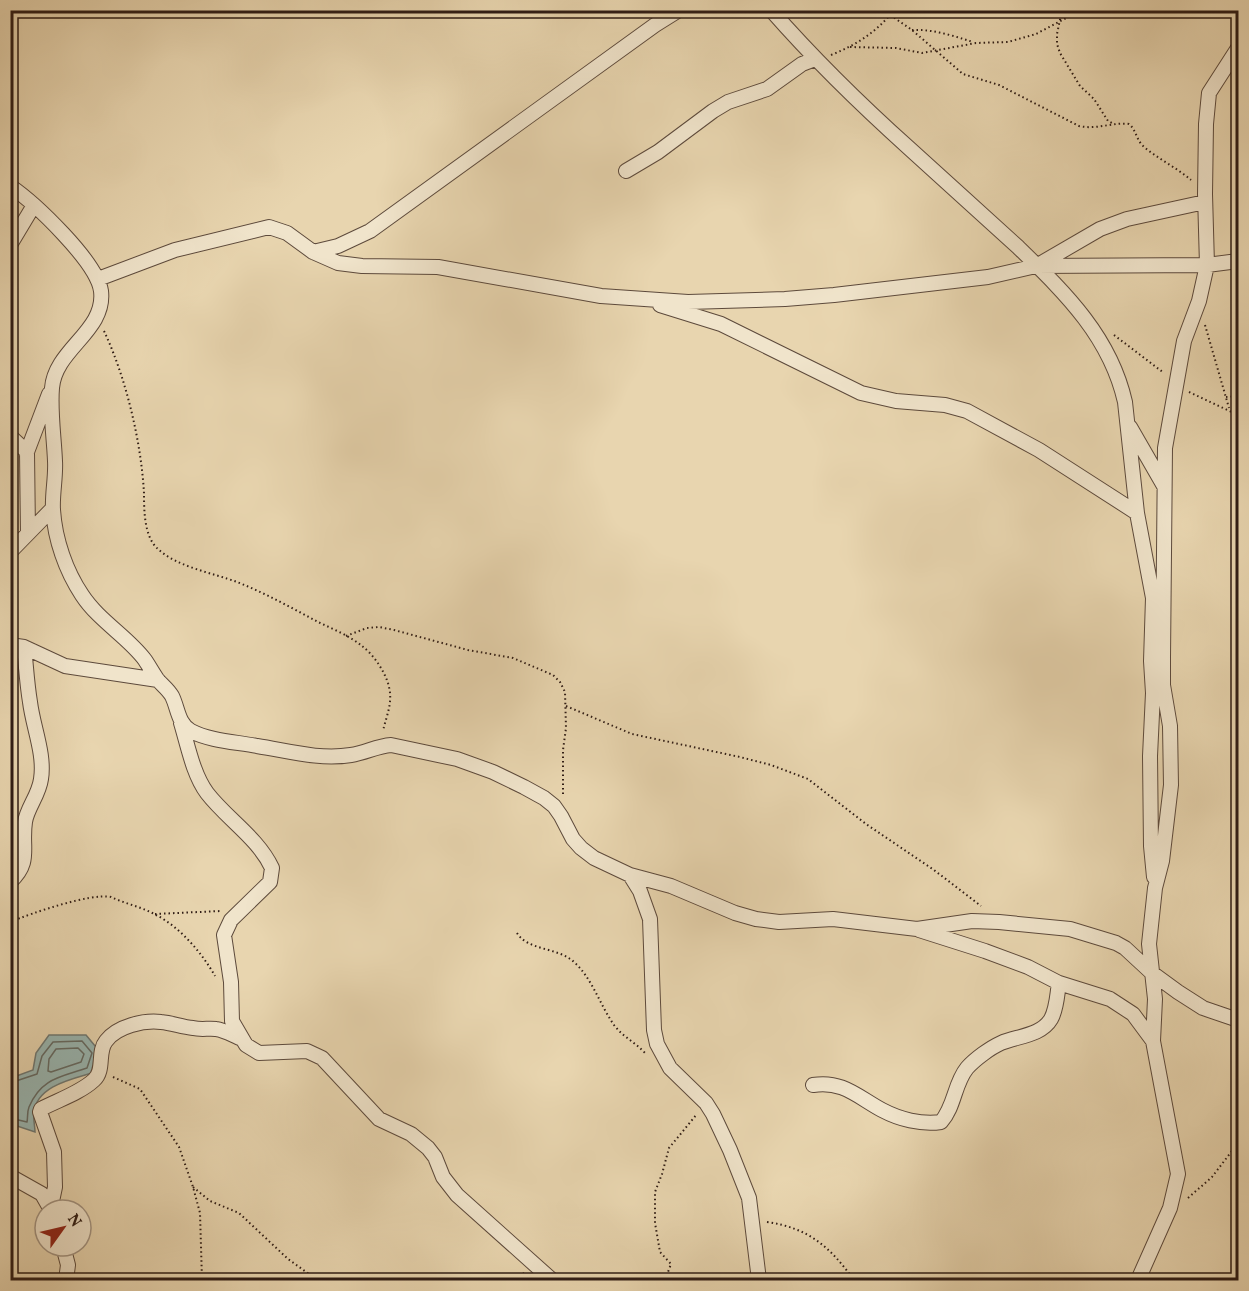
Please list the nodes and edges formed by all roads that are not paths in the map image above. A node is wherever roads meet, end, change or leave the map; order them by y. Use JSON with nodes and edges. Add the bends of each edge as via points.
{"nodes":[{"id":1,"x":679,"y":10,"type":"edge"},
{"id":2,"x":771,"y":10,"type":"edge"},
{"id":3,"x":1239,"y":48,"type":"edge"},
{"id":4,"x":815,"y":59,"type":"junction"},
{"id":5,"x":626,"y":171,"type":"dead end"},
{"id":6,"x":10,"y":186,"type":"edge"},
{"id":7,"x":1205,"y":198,"type":"junction"},
{"id":8,"x":34,"y":205,"type":"junction"},
{"id":9,"x":10,"y":245,"type":"edge"},
{"id":10,"x":313,"y":252,"type":"junction"},
{"id":11,"x":1239,"y":261,"type":"edge"},
{"id":12,"x":1207,"y":265,"type":"junction"},
{"id":13,"x":1036,"y":266,"type":"junction"},
{"id":14,"x":98,"y":279,"type":"junction"},
{"id":15,"x":641,"y":299,"type":"junction"},
{"id":16,"x":52,"y":386,"type":"junction"},
{"id":17,"x":1128,"y":423,"type":"junction"},
{"id":18,"x":10,"y":436,"type":"edge"},
{"id":19,"x":27,"y":452,"type":"junction"},
{"id":20,"x":1164,"y":486,"type":"junction"},
{"id":21,"x":53,"y":508,"type":"junction"},
{"id":22,"x":1137,"y":513,"type":"junction"},
{"id":23,"x":28,"y":533,"type":"junction"},
{"id":24,"x":10,"y":552,"type":"edge"},
{"id":25,"x":17,"y":646,"type":"edge"},
{"id":26,"x":158,"y":680,"type":"junction"},
{"id":27,"x":180,"y":719,"type":"junction"},
{"id":28,"x":630,"y":875,"type":"junction"},
{"id":29,"x":10,"y":882,"type":"edge"},
{"id":30,"x":1155,"y":888,"type":"junction"},
{"id":31,"x":917,"y":929,"type":"junction"},
{"id":32,"x":1152,"y":974,"type":"junction"},
{"id":33,"x":1059,"y":983,"type":"junction"},
{"id":34,"x":1239,"y":1020,"type":"edge"},
{"id":35,"x":242,"y":1039,"type":"junction"},
{"id":36,"x":1154,"y":1041,"type":"junction"},
{"id":37,"x":813,"y":1085,"type":"dead end"},
{"id":38,"x":10,"y":1176,"type":"edge"},
{"id":39,"x":45,"y":1198,"type":"edge"},
{"id":40,"x":53,"y":1198,"type":"edge"},
{"id":41,"x":66,"y":1258,"type":"edge"},
{"id":42,"x":66,"y":1281,"type":"edge"},
{"id":43,"x":552,"y":1281,"type":"edge"},
{"id":44,"x":759,"y":1281,"type":"edge"},
{"id":45,"x":1138,"y":1281,"type":"edge"}],
"edges":[{"from":1,"to":10,"type":"street","via":[[370,231]]},
{"from":2,"to":4,"type":"street"},
{"from":3,"to":7,"type":"street","via":[[1209,93]]},
{"from":4,"to":5,"type":"street","via":[[798,66],[767,89],[713,111]]},
{"from":4,"to":13,"type":"street"},
{"from":6,"to":8,"type":"street"},
{"from":7,"to":12,"type":"street"},
{"from":7,"to":13,"type":"street","via":[[1100,229]]},
{"from":8,"to":9,"type":"street"},
{"from":8,"to":14,"type":"street","via":[[68,239]]},
{"from":10,"to":14,"type":"street","via":[[287,233],[269,227],[175,250]]},
{"from":10,"to":15,"type":"street","via":[[346,264],[438,267],[601,297]]},
{"from":11,"to":12,"type":"street"},
{"from":12,"to":13,"type":"street"},
{"from":12,"to":20,"type":"street","via":[[1175,387],[1165,448]]},
{"from":13,"to":15,"type":"street","via":[[988,277],[824,296],[688,302]]},
{"from":13,"to":17,"type":"street","via":[[1090,323],[1121,386]]},
{"from":14,"to":16,"type":"street","via":[[101,300],[97,317],[66,355],[55,372]]},
{"from":15,"to":22,"type":"street","via":[[721,324],[861,393],[967,411],[1065,465]]},
{"from":16,"to":19,"type":"street"},
{"from":16,"to":21,"type":"street"},
{"from":17,"to":20,"type":"street"},
{"from":17,"to":22,"type":"street"},
{"from":18,"to":19,"type":"street"},
{"from":19,"to":23,"type":"street"},
{"from":20,"to":30,"type":"street","via":[[1163,684],[1170,726],[1171,785]]},
{"from":21,"to":23,"type":"street"},
{"from":21,"to":26,"type":"street","via":[[64,560],[83,597],[142,657]]},
{"from":22,"to":30,"type":"street","via":[[1154,598],[1150,756]]},
{"from":23,"to":24,"type":"street"},
{"from":25,"to":26,"type":"street","via":[[65,666]]},
{"from":25,"to":29,"type":"street","via":[[41,760],[41,779],[25,818],[24,865]]},
{"from":26,"to":27,"type":"street","via":[[172,696]]},
{"from":27,"to":28,"type":"street","via":[[189,730],[206,736],[310,755],[352,755],[391,745],[493,772],[544,798],[581,848]]},
{"from":27,"to":35,"type":"street","via":[[205,789],[261,849],[272,867],[267,885],[226,926],[232,1021]]},
{"from":28,"to":31,"type":"street","via":[[756,919],[833,919]]},
{"from":28,"to":44,"type":"street","via":[[650,919],[657,1044],[670,1068],[706,1103],[718,1123],[748,1198]]},
{"from":30,"to":32,"type":"street","via":[[1149,937]]},
{"from":31,"to":32,"type":"street","via":[[952,923],[999,922],[1070,929],[1125,948]]},
{"from":31,"to":33,"type":"street","via":[[985,951]]},
{"from":32,"to":34,"type":"street","via":[[1203,1008]]},
{"from":32,"to":36,"type":"street"},
{"from":33,"to":36,"type":"street","via":[[1123,1006]]},
{"from":33,"to":37,"type":"street","via":[[1056,1005],[1047,1025],[1001,1043],[969,1066],[941,1122],[918,1122],[883,1111],[840,1086]]},
{"from":35,"to":40,"type":"street","via":[[217,1029],[160,1022],[118,1030],[102,1047],[95,1078],[41,1108],[54,1152]]},
{"from":35,"to":43,"type":"street","via":[[260,1053],[307,1051],[322,1058],[379,1119],[411,1134],[428,1148],[457,1195]]},
{"from":36,"to":45,"type":"street","via":[[1178,1174],[1170,1208]]},
{"from":38,"to":39,"type":"street"},
{"from":41,"to":42,"type":"street"}]}
